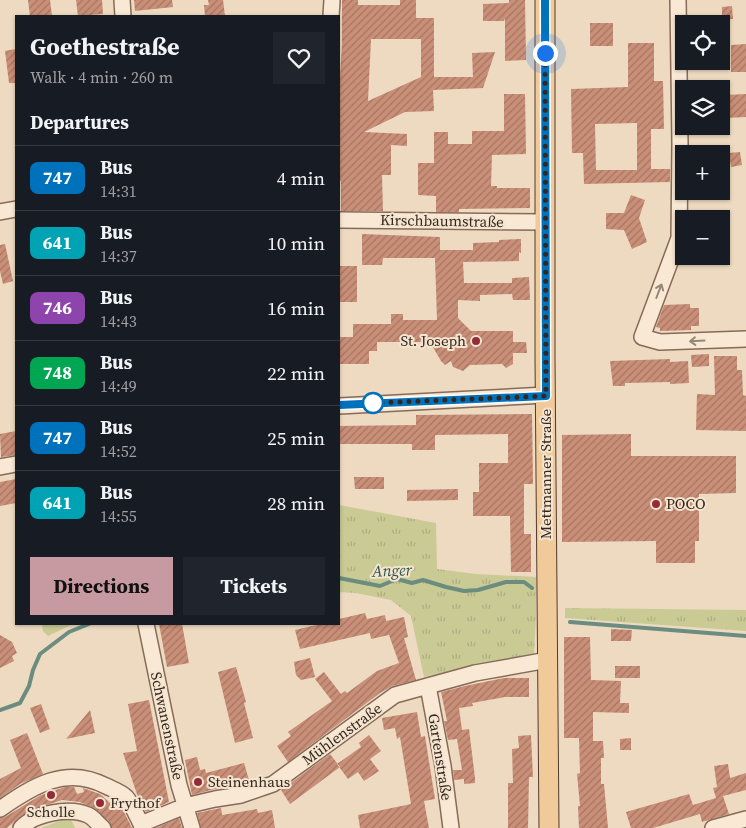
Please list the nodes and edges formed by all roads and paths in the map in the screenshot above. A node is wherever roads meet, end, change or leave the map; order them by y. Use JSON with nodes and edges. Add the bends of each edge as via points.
{"nodes":[{"id":1,"x":122,"y":0,"type":"edge"},
{"id":2,"x":332,"y":0,"type":"edge"},
{"id":3,"x":545,"y":0,"type":"edge"},
{"id":4,"x":678,"y":0,"type":"edge"},
{"id":5,"x":123,"y":15,"type":"edge"},
{"id":6,"x":331,"y":15,"type":"edge"},
{"id":7,"x":15,"y":209,"type":"edge"},
{"id":8,"x":0,"y":212,"type":"edge"},
{"id":9,"x":340,"y":220,"type":"edge"},
{"id":10,"x":546,"y":222,"type":"junction"},
{"id":11,"x":746,"y":339,"type":"edge"},
{"id":12,"x":546,"y":396,"type":"junction"},
{"id":13,"x":340,"y":406,"type":"edge"},
{"id":14,"x":15,"y":464,"type":"edge"},
{"id":15,"x":0,"y":466,"type":"edge"},
{"id":16,"x":146,"y":625,"type":"edge"},
{"id":17,"x":548,"y":660,"type":"junction"},
{"id":18,"x":428,"y":686,"type":"junction"},
{"id":19,"x":185,"y":806,"type":"junction"},
{"id":20,"x":0,"y":809,"type":"edge"},
{"id":21,"x":746,"y":818,"type":"edge"},
{"id":22,"x":142,"y":826,"type":"edge"},
{"id":23,"x":21,"y":828,"type":"edge"},
{"id":24,"x":103,"y":828,"type":"edge"},
{"id":25,"x":192,"y":828,"type":"edge"},
{"id":26,"x":451,"y":828,"type":"edge"},
{"id":27,"x":549,"y":828,"type":"edge"},
{"id":28,"x":714,"y":828,"type":"edge"}],
"edges":[{"from":1,"to":5,"type":"street"},
{"from":2,"to":6,"type":"street"},
{"from":3,"to":10,"type":"main road","name":"Mettmanner Straße"},
{"from":11,"to":4,"type":"street","one_way":true,"via":[[660,342],[642,337],[679,238]]},
{"from":7,"to":8,"type":"street"},
{"from":9,"to":10,"type":"street","name":"Kirschbaumstraße"},
{"from":10,"to":12,"type":"main road","name":"Mettmanner Straße"},
{"from":12,"to":13,"type":"street"},
{"from":12,"to":17,"type":"main road","name":"Mettmanner Straße"},
{"from":14,"to":15,"type":"street"},
{"from":16,"to":19,"type":"street","name":"Schwanenstraße"},
{"from":17,"to":18,"type":"street","name":"Mühlenstraße","via":[[475,673]]},
{"from":17,"to":27,"type":"main road","name":"Mettmanner Straße"},
{"from":18,"to":19,"type":"street","name":"Mühlenstraße","via":[[395,695],[273,784],[241,796],[215,798]]},
{"from":18,"to":26,"type":"street","name":"Gartenstraße"},
{"from":19,"to":22,"type":"street","name":"Mühlenstraße"},
{"from":19,"to":25,"type":"street","name":"Schwanenstraße"},
{"from":20,"to":22,"type":"street","via":[[41,784],[73,777],[95,780],[126,797]]},
{"from":21,"to":28,"type":"street"},
{"from":23,"to":24,"type":"street","via":[[43,815],[71,811],[90,816]]}]}
